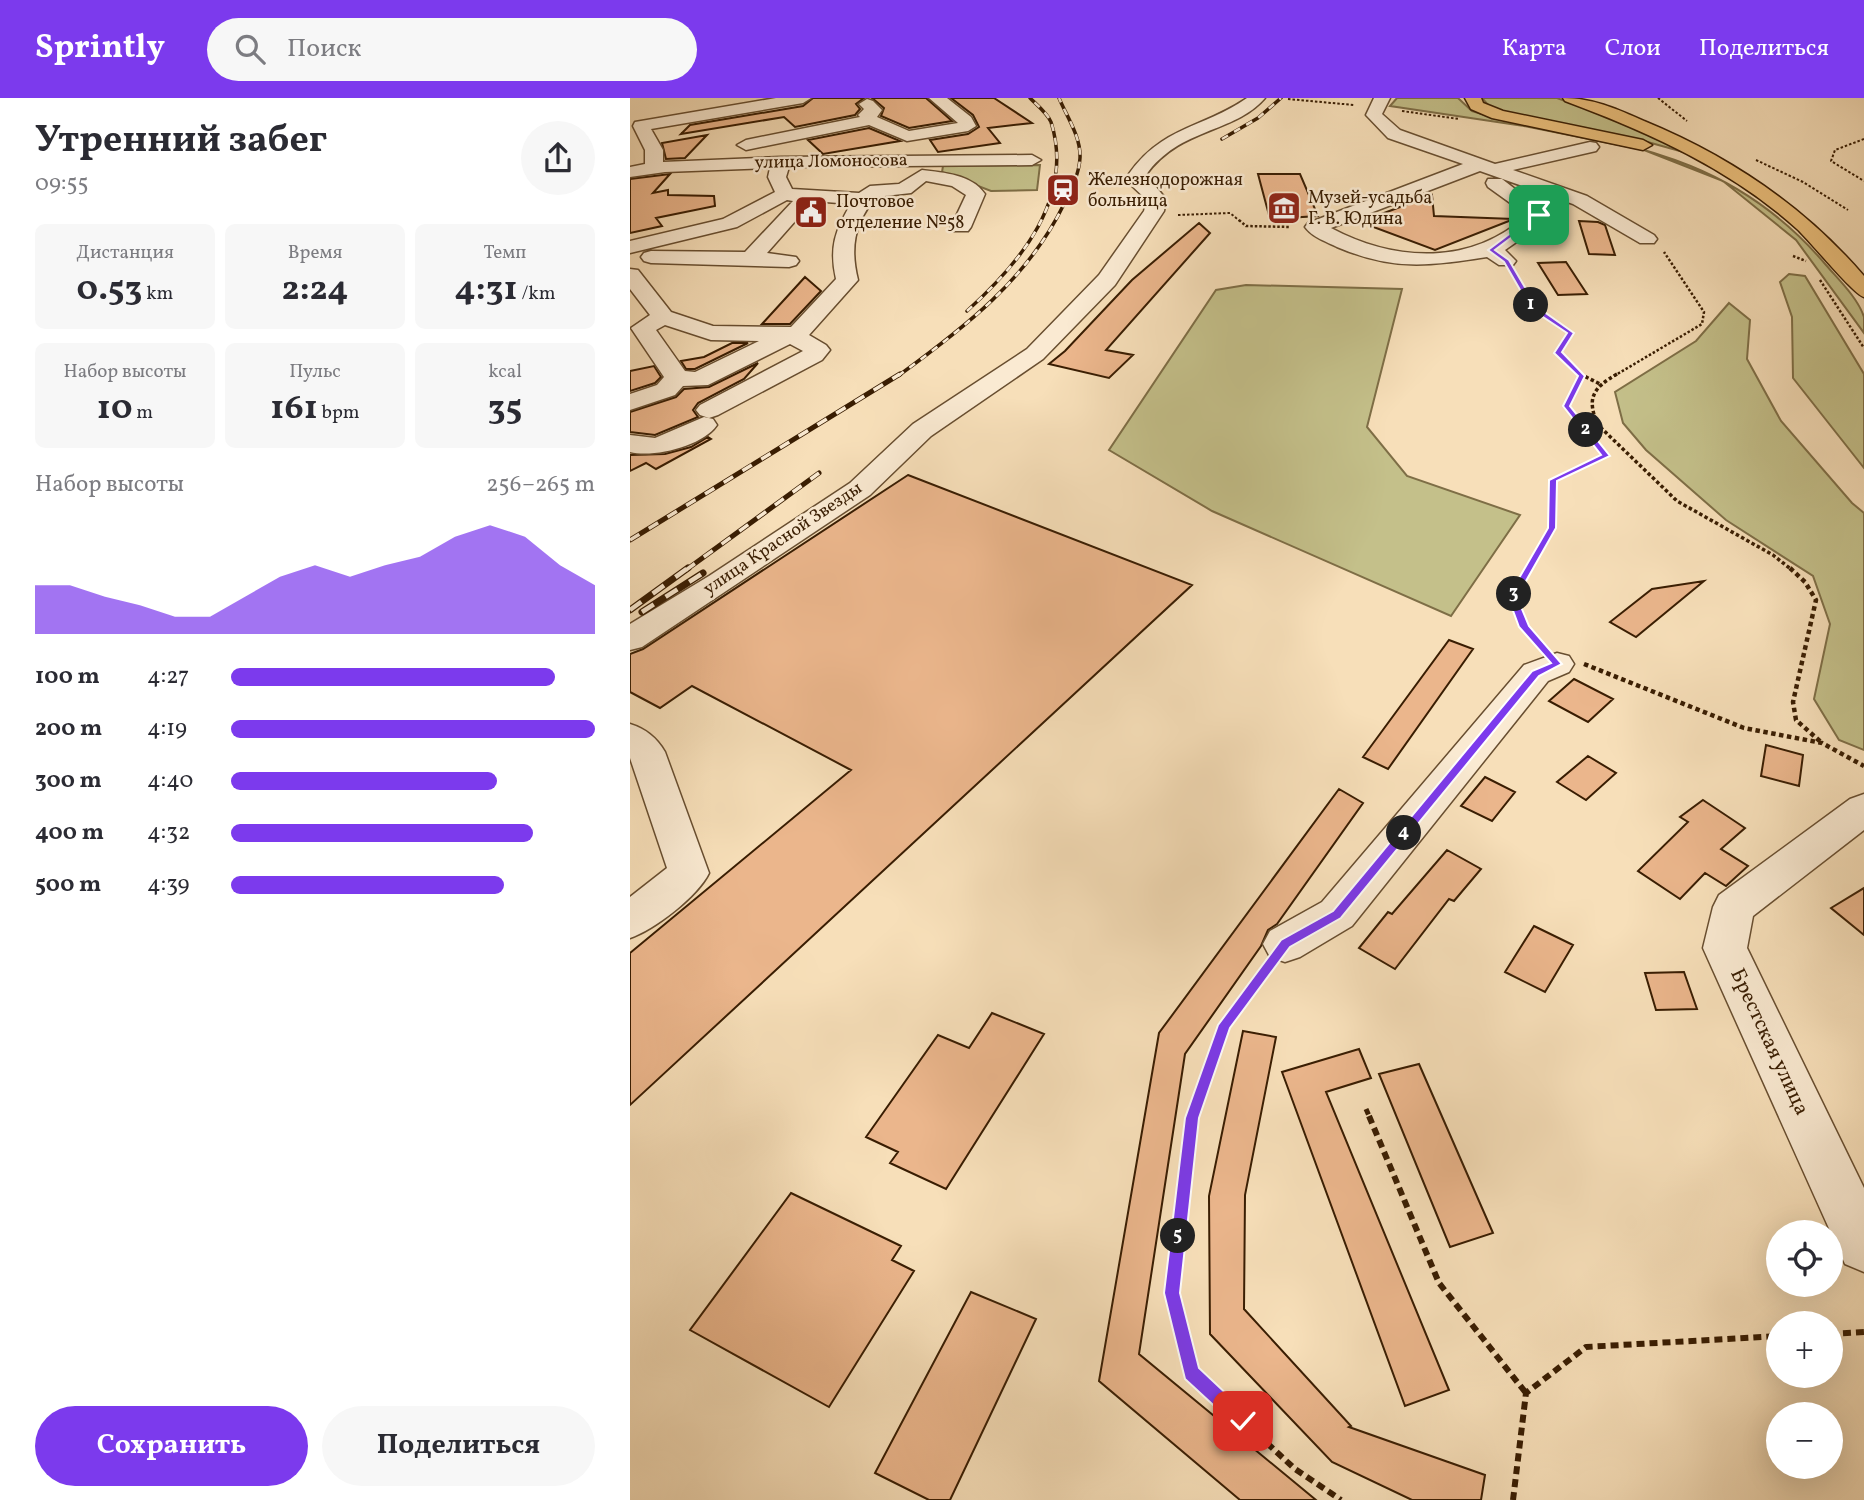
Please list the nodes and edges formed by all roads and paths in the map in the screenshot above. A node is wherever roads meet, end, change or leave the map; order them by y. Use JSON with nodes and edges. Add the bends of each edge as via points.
{"nodes":[{"id":1,"x":803,"y":98,"type":"edge"},
{"id":2,"x":859,"y":98,"type":"edge"},
{"id":3,"x":937,"y":98,"type":"edge"},
{"id":4,"x":1257,"y":98,"type":"edge"},
{"id":5,"x":1473,"y":98,"type":"edge"},
{"id":6,"x":1658,"y":98,"type":"edge"},
{"id":7,"x":1288,"y":99,"type":"edge"},
{"id":8,"x":1302,"y":99,"type":"edge"},
{"id":9,"x":1591,"y":101,"type":"edge"},
{"id":10,"x":1386,"y":104,"type":"edge"},
{"id":11,"x":1355,"y":106,"type":"dead end"},
{"id":12,"x":1457,"y":118,"type":"dead end"},
{"id":13,"x":871,"y":120,"type":"junction"},
{"id":14,"x":635,"y":127,"type":"edge"},
{"id":15,"x":1691,"y":127,"type":"joint"},
{"id":16,"x":907,"y":136,"type":"junction"},
{"id":17,"x":1864,"y":139,"type":"edge"},
{"id":18,"x":1590,"y":147,"type":"dead end"},
{"id":19,"x":1732,"y":156,"type":"junction"},
{"id":20,"x":1032,"y":160,"type":"dead end"},
{"id":21,"x":1757,"y":160,"type":"dead end"},
{"id":22,"x":781,"y":162,"type":"junction"},
{"id":23,"x":653,"y":165,"type":"junction"},
{"id":24,"x":921,"y":168,"type":"junction"},
{"id":25,"x":1476,"y":169,"type":"junction"},
{"id":26,"x":630,"y":172,"type":"edge"},
{"id":27,"x":1864,"y":181,"type":"edge"},
{"id":28,"x":1782,"y":193,"type":"junction"},
{"id":29,"x":785,"y":194,"type":"junction"},
{"id":30,"x":807,"y":197,"type":"junction"},
{"id":31,"x":864,"y":199,"type":"junction"},
{"id":32,"x":1848,"y":210,"type":"dead end"},
{"id":33,"x":1180,"y":215,"type":"dead end"},
{"id":34,"x":961,"y":227,"type":"dead end"},
{"id":35,"x":1315,"y":227,"type":"junction"},
{"id":36,"x":1647,"y":239,"type":"joint"},
{"id":37,"x":630,"y":247,"type":"edge"},
{"id":38,"x":1800,"y":254,"type":"dead end"},
{"id":39,"x":630,"y":256,"type":"edge"},
{"id":40,"x":1499,"y":256,"type":"junction"},
{"id":41,"x":1793,"y":256,"type":"dead end"},
{"id":42,"x":751,"y":258,"type":"junction"},
{"id":43,"x":789,"y":261,"type":"dead end"},
{"id":44,"x":1814,"y":272,"type":"dead end"},
{"id":45,"x":630,"y":275,"type":"edge"},
{"id":46,"x":1864,"y":290,"type":"edge"},
{"id":47,"x":663,"y":317,"type":"junction"},
{"id":48,"x":790,"y":335,"type":"junction"},
{"id":49,"x":1864,"y":348,"type":"edge"},
{"id":50,"x":1581,"y":376,"type":"junction"},
{"id":51,"x":677,"y":378,"type":"junction"},
{"id":52,"x":1600,"y":384,"type":"junction"},
{"id":53,"x":630,"y":402,"type":"edge"},
{"id":54,"x":630,"y":443,"type":"edge"},
{"id":55,"x":630,"y":639,"type":"edge"},
{"id":56,"x":1557,"y":664,"type":"junction"},
{"id":57,"x":630,"y":737,"type":"edge"},
{"id":58,"x":1822,"y":743,"type":"junction"},
{"id":59,"x":1864,"y":766,"type":"edge"},
{"id":60,"x":1864,"y":809,"type":"edge"},
{"id":61,"x":630,"y":921,"type":"edge"},
{"id":62,"x":1285,"y":944,"type":"joint"},
{"id":63,"x":1366,"y":1108,"type":"dead end"},
{"id":64,"x":1864,"y":1245,"type":"edge"},
{"id":65,"x":1864,"y":1332,"type":"edge"},
{"id":66,"x":1843,"y":1333,"type":"edge"},
{"id":67,"x":1766,"y":1337,"type":"edge"},
{"id":68,"x":1525,"y":1393,"type":"junction"},
{"id":69,"x":1341,"y":1500,"type":"edge"},
{"id":70,"x":1513,"y":1500,"type":"edge"}],
"edges":[{"from":1,"to":14,"type":"street"},
{"from":2,"to":13,"type":"street","via":[[874,110],[866,115]]},
{"from":3,"to":16,"type":"street","via":[[968,126]]},
{"from":4,"to":55,"type":"street","name":"улица Красной Звезды","via":[[1167,142],[1146,160],[1137,175],[1157,199],[1154,211],[1107,280],[1035,354],[922,430],[860,489]]},
{"from":5,"to":28,"type":"main road","via":[[1477,106],[1498,115],[1683,156]]},
{"from":6,"to":15,"type":"path"},
{"from":7,"to":8,"type":"path"},
{"from":8,"to":11,"type":"path"},
{"from":9,"to":19,"type":"main road"},
{"from":9,"to":28,"type":"main road"},
{"from":10,"to":12,"type":"path"},
{"from":10,"to":25,"type":"street","via":[[1374,115],[1394,134]]},
{"from":13,"to":16,"type":"street"},
{"from":13,"to":23,"type":"street"},
{"from":14,"to":23,"type":"street","via":[[654,150]]},
{"from":15,"to":19,"type":"main road"},
{"from":16,"to":24,"type":"street","via":[[918,151]]},
{"from":17,"to":27,"type":"path","via":[[1835,150],[1831,161]]},
{"from":18,"to":25,"type":"street"},
{"from":19,"to":28,"type":"main road"},
{"from":20,"to":24,"type":"street","name":"улица Ломоносова"},
{"from":21,"to":32,"type":"path"},
{"from":22,"to":23,"type":"street","name":"улица Ломоносова"},
{"from":22,"to":24,"type":"street","name":"улица Ломоносова"},
{"from":22,"to":29,"type":"street","via":[[777,177]]},
{"from":23,"to":26,"type":"street","name":"улица Ломоносова"},
{"from":24,"to":31,"type":"street","via":[[904,189],[870,192]]},
{"from":24,"to":34,"type":"street","via":[[971,187],[976,194]]},
{"from":25,"to":35,"type":"street"},
{"from":25,"to":36,"type":"street","via":[[1580,200]]},
{"from":25,"to":40,"type":"street","via":[[1539,215]]},
{"from":28,"to":46,"type":"main road"},
{"from":29,"to":30,"type":"street"},
{"from":29,"to":37,"type":"street","via":[[730,223]]},
{"from":30,"to":31,"type":"street"},
{"from":30,"to":42,"type":"street"},
{"from":31,"to":48,"type":"street","via":[[841,236],[847,280],[799,332]]},
{"from":33,"to":35,"type":"path","via":[[1230,213],[1246,226]]},
{"from":35,"to":40,"type":"street","via":[[1333,238],[1402,259]]},
{"from":36,"to":52,"type":"path","via":[[1662,249],[1704,312],[1702,324]]},
{"from":38,"to":41,"type":"path","via":[[1807,262]]},
{"from":39,"to":42,"type":"street"},
{"from":40,"to":50,"type":"path","via":[[1533,307],[1571,333],[1558,353]]},
{"from":42,"to":43,"type":"street"},
{"from":44,"to":49,"type":"path"},
{"from":45,"to":47,"type":"street"},
{"from":47,"to":48,"type":"street","via":[[711,333]]},
{"from":47,"to":51,"type":"street","via":[[643,328]]},
{"from":48,"to":51,"type":"street","via":[[699,380]]},
{"from":48,"to":54,"type":"street","via":[[818,349],[655,448],[641,449]]},
{"from":50,"to":52,"type":"path"},
{"from":50,"to":56,"type":"path","via":[[1567,406],[1606,456],[1553,480],[1552,528],[1513,597],[1524,627]]},
{"from":51,"to":53,"type":"street","via":[[666,390]]},
{"from":52,"to":58,"type":"path","via":[[1590,397],[1598,425],[1676,500],[1809,584],[1816,600],[1793,702],[1796,720]]},
{"from":56,"to":58,"type":"path","via":[[1580,662],[1744,728]]},
{"from":56,"to":62,"type":"street","via":[[1536,673],[1337,914]]},
{"from":57,"to":61,"type":"street","via":[[647,752],[689,873]]},
{"from":58,"to":59,"type":"path"},
{"from":60,"to":64,"type":"street","name":"Брестская улица","via":[[1734,907],[1725,948]]},
{"from":62,"to":69,"type":"path","via":[[1224,1025],[1192,1118],[1172,1293],[1191,1373],[1295,1469]]},
{"from":63,"to":68,"type":"path","via":[[1439,1283]]},
{"from":65,"to":66,"type":"path"},
{"from":67,"to":68,"type":"path","via":[[1586,1347]]},
{"from":68,"to":70,"type":"path"}]}
